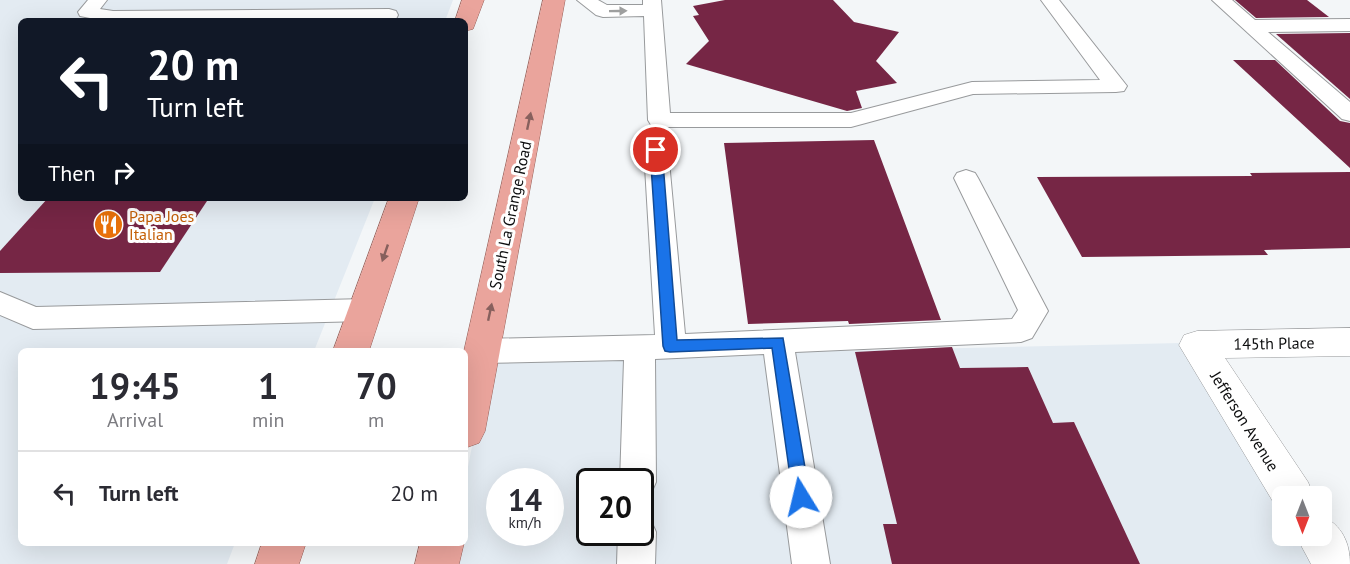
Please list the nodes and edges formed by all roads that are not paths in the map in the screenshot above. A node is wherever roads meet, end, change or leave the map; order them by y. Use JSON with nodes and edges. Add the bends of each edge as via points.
{"nodes":[{"id":1,"x":98,"y":0,"type":"edge"},
{"id":2,"x":127,"y":0,"type":"edge"},
{"id":3,"x":473,"y":0,"type":"edge"},
{"id":4,"x":554,"y":0,"type":"edge"},
{"id":5,"x":586,"y":0,"type":"edge"},
{"id":6,"x":1050,"y":0,"type":"edge"},
{"id":7,"x":1221,"y":0,"type":"edge"},
{"id":8,"x":652,"y":5,"type":"edge"},
{"id":9,"x":391,"y":12,"type":"edge"},
{"id":10,"x":331,"y":15,"type":"junction"},
{"id":11,"x":467,"y":18,"type":"edge"},
{"id":12,"x":1350,"y":25,"type":"edge"},
{"id":13,"x":1250,"y":26,"type":"junction"},
{"id":14,"x":1350,"y":114,"type":"edge"},
{"id":15,"x":656,"y":150,"type":"dead end"},
{"id":16,"x":966,"y":178,"type":"dead end"},
{"id":17,"x":403,"y":201,"type":"edge"},
{"id":18,"x":0,"y":303,"type":"edge"},
{"id":19,"x":365,"y":310,"type":"junction"},
{"id":20,"x":778,"y":342,"type":"junction"},
{"id":21,"x":1350,"y":342,"type":"edge"},
{"id":22,"x":1197,"y":345,"type":"joint"},
{"id":23,"x":655,"y":347,"type":"junction"},
{"id":24,"x":352,"y":348,"type":"edge"},
{"id":25,"x":481,"y":351,"type":"junction"},
{"id":26,"x":468,"y":416,"type":"edge"},
{"id":27,"x":640,"y":468,"type":"edge"},
{"id":28,"x":1287,"y":486,"type":"edge"},
{"id":29,"x":283,"y":546,"type":"edge"},
{"id":30,"x":441,"y":546,"type":"edge"},
{"id":31,"x":637,"y":546,"type":"edge"},
{"id":32,"x":1324,"y":546,"type":"edge"},
{"id":33,"x":277,"y":564,"type":"edge"},
{"id":34,"x":437,"y":564,"type":"edge"},
{"id":35,"x":636,"y":564,"type":"edge"},
{"id":36,"x":812,"y":564,"type":"edge"},
{"id":37,"x":1336,"y":564,"type":"edge"}],
"edges":[{"from":1,"to":10,"type":"lane","via":[[87,12],[113,17]]},
{"from":2,"to":10,"type":"lane","via":[[130,5],[153,9],[318,10]]},
{"from":3,"to":11,"type":"highway"},
{"from":25,"to":4,"type":"highway","name":"South La Grange Road","one_way":true},
{"from":5,"to":8,"type":"lane","one_way":true,"via":[[603,11]]},
{"from":6,"to":8,"type":"lane","via":[[1116,86],[972,88],[851,120],[659,120]]},
{"from":7,"to":13,"type":"lane"},
{"from":9,"to":10,"type":"lane"},
{"from":12,"to":13,"type":"lane"},
{"from":13,"to":14,"type":"lane"},
{"from":15,"to":23,"type":"lane"},
{"from":16,"to":20,"type":"lane","via":[[1033,311],[1021,330]]},
{"from":17,"to":19,"type":"highway","one_way":true},
{"from":18,"to":19,"type":"lane","via":[[33,318]]},
{"from":19,"to":24,"type":"highway"},
{"from":20,"to":23,"type":"lane"},
{"from":20,"to":36,"type":"lane"},
{"from":21,"to":22,"type":"street","name":"145th Place"},
{"from":22,"to":28,"type":"street","name":"Jefferson Avenue"},
{"from":23,"to":25,"type":"lane"},
{"from":23,"to":27,"type":"lane"},
{"from":25,"to":26,"type":"highway","name":"South La Grange Road"},
{"from":29,"to":33,"type":"highway"},
{"from":30,"to":34,"type":"highway"},
{"from":31,"to":35,"type":"lane"},
{"from":32,"to":37,"type":"street"}]}
